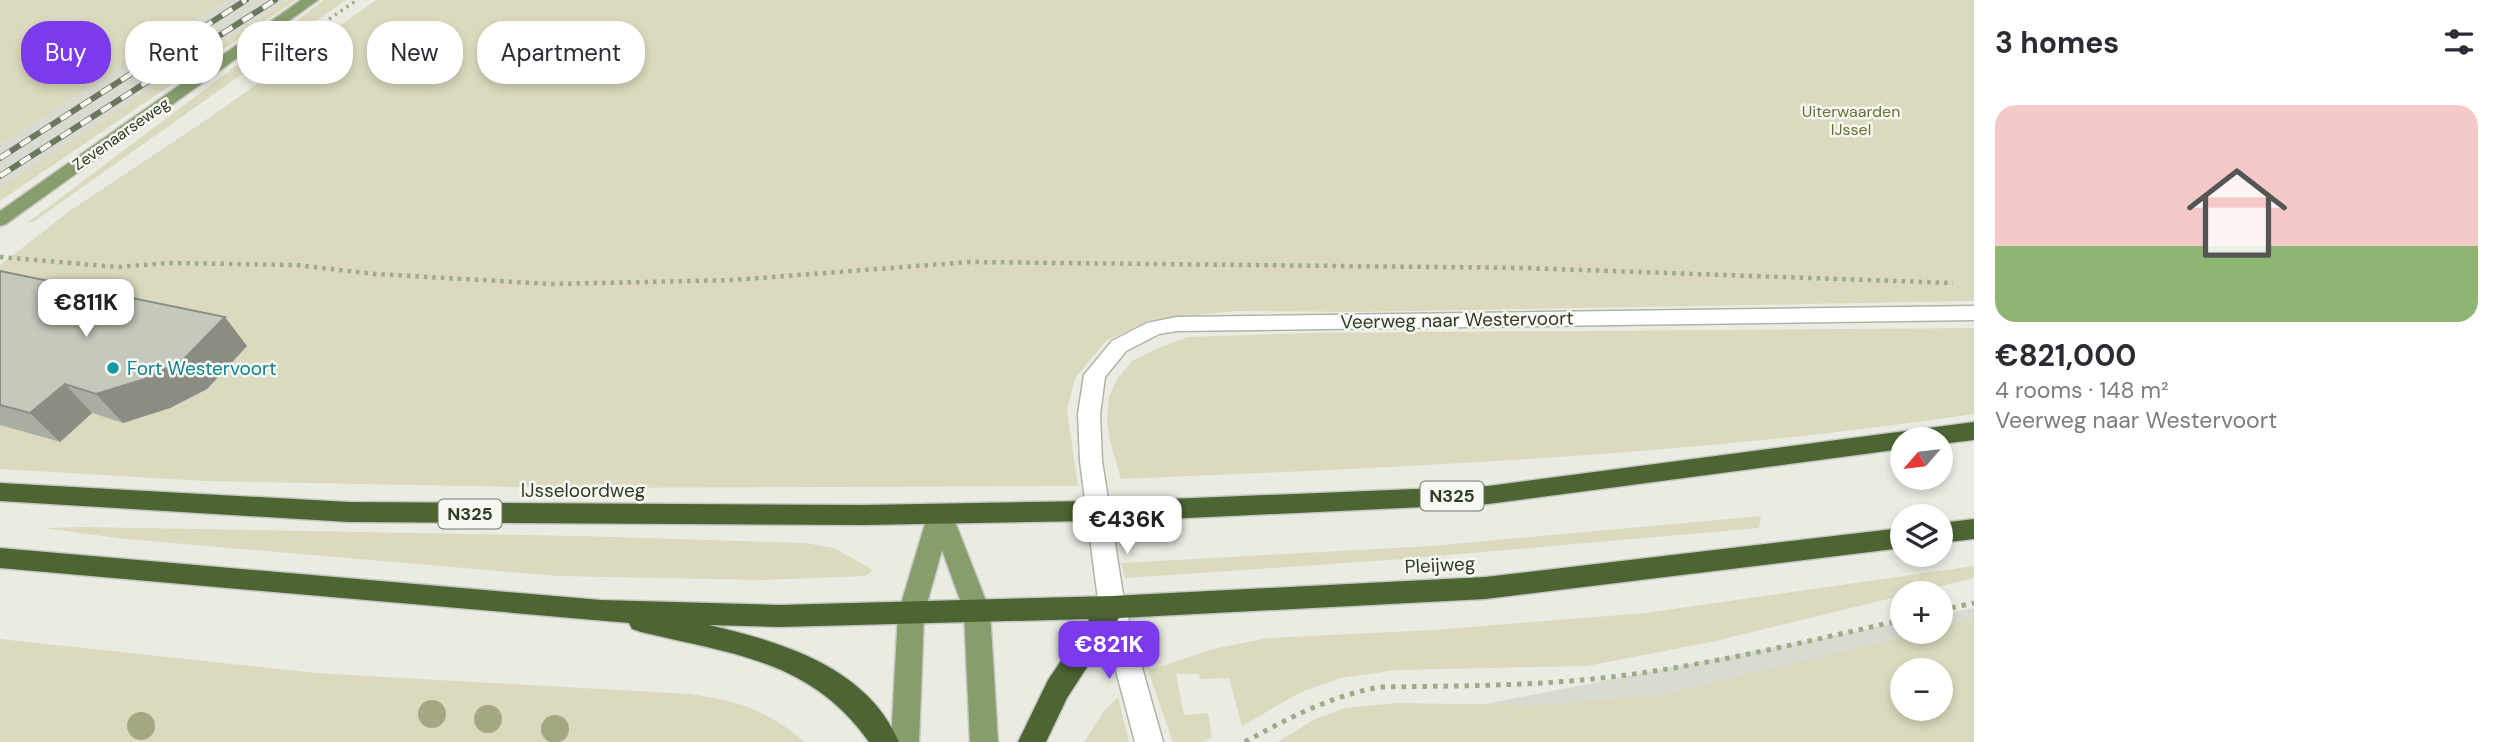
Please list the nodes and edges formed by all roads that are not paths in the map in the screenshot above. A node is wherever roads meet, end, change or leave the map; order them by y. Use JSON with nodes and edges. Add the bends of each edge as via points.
{"nodes":[{"id":1,"x":311,"y":0,"type":"edge"},
{"id":2,"x":0,"y":220,"type":"edge"},
{"id":3,"x":1974,"y":313,"type":"edge"},
{"id":4,"x":1974,"y":431,"type":"edge"},
{"id":5,"x":1953,"y":434,"type":"edge"},
{"id":6,"x":1890,"y":442,"type":"edge"},
{"id":7,"x":0,"y":492,"type":"edge"},
{"id":8,"x":1098,"y":511,"type":"junction"},
{"id":9,"x":940,"y":514,"type":"junction"},
{"id":10,"x":1974,"y":529,"type":"edge"},
{"id":11,"x":1953,"y":532,"type":"edge"},
{"id":12,"x":1890,"y":539,"type":"edge"},
{"id":13,"x":0,"y":558,"type":"edge"},
{"id":14,"x":1112,"y":607,"type":"junction"},
{"id":15,"x":601,"y":611,"type":"junction"},
{"id":16,"x":977,"y":611,"type":"junction"},
{"id":17,"x":911,"y":614,"type":"junction"},
{"id":18,"x":885,"y":742,"type":"edge"},
{"id":19,"x":905,"y":742,"type":"edge"},
{"id":20,"x":984,"y":742,"type":"edge"},
{"id":21,"x":1032,"y":742,"type":"edge"},
{"id":22,"x":1149,"y":742,"type":"edge"}],
"edges":[{"from":1,"to":2,"type":"main road","name":"Zevenaarseweg"},
{"from":3,"to":8,"type":"street","name":"Veerweg naar Westervoort","via":[[1177,324],[1154,328],[1119,346],[1095,375],[1089,414]]},
{"from":4,"to":5,"type":"highway"},
{"from":6,"to":8,"type":"highway","number":"N325","via":[[1489,495]]},
{"from":7,"to":9,"type":"highway","name":"IJsseloordweg","number":"N325","via":[[349,512]]},
{"from":8,"to":9,"type":"highway","name":"IJsseloordweg","number":"N325"},
{"from":8,"to":14,"type":"street","name":"Veerweg naar Westervoort"},
{"from":9,"to":16,"type":"main road"},
{"from":9,"to":17,"type":"main road"},
{"from":10,"to":11,"type":"highway"},
{"from":12,"to":14,"type":"highway","name":"Pleijweg","via":[[1485,588]]},
{"from":13,"to":15,"type":"highway"},
{"from":14,"to":16,"type":"highway","name":"Pleijweg"},
{"from":14,"to":21,"type":"highway","via":[[1074,661]]},
{"from":14,"to":22,"type":"street"},
{"from":15,"to":17,"type":"highway"},
{"from":15,"to":18,"type":"highway","via":[[736,644],[803,667],[843,692]]},
{"from":16,"to":17,"type":"highway"},
{"from":16,"to":20,"type":"main road"},
{"from":17,"to":19,"type":"main road"}]}
